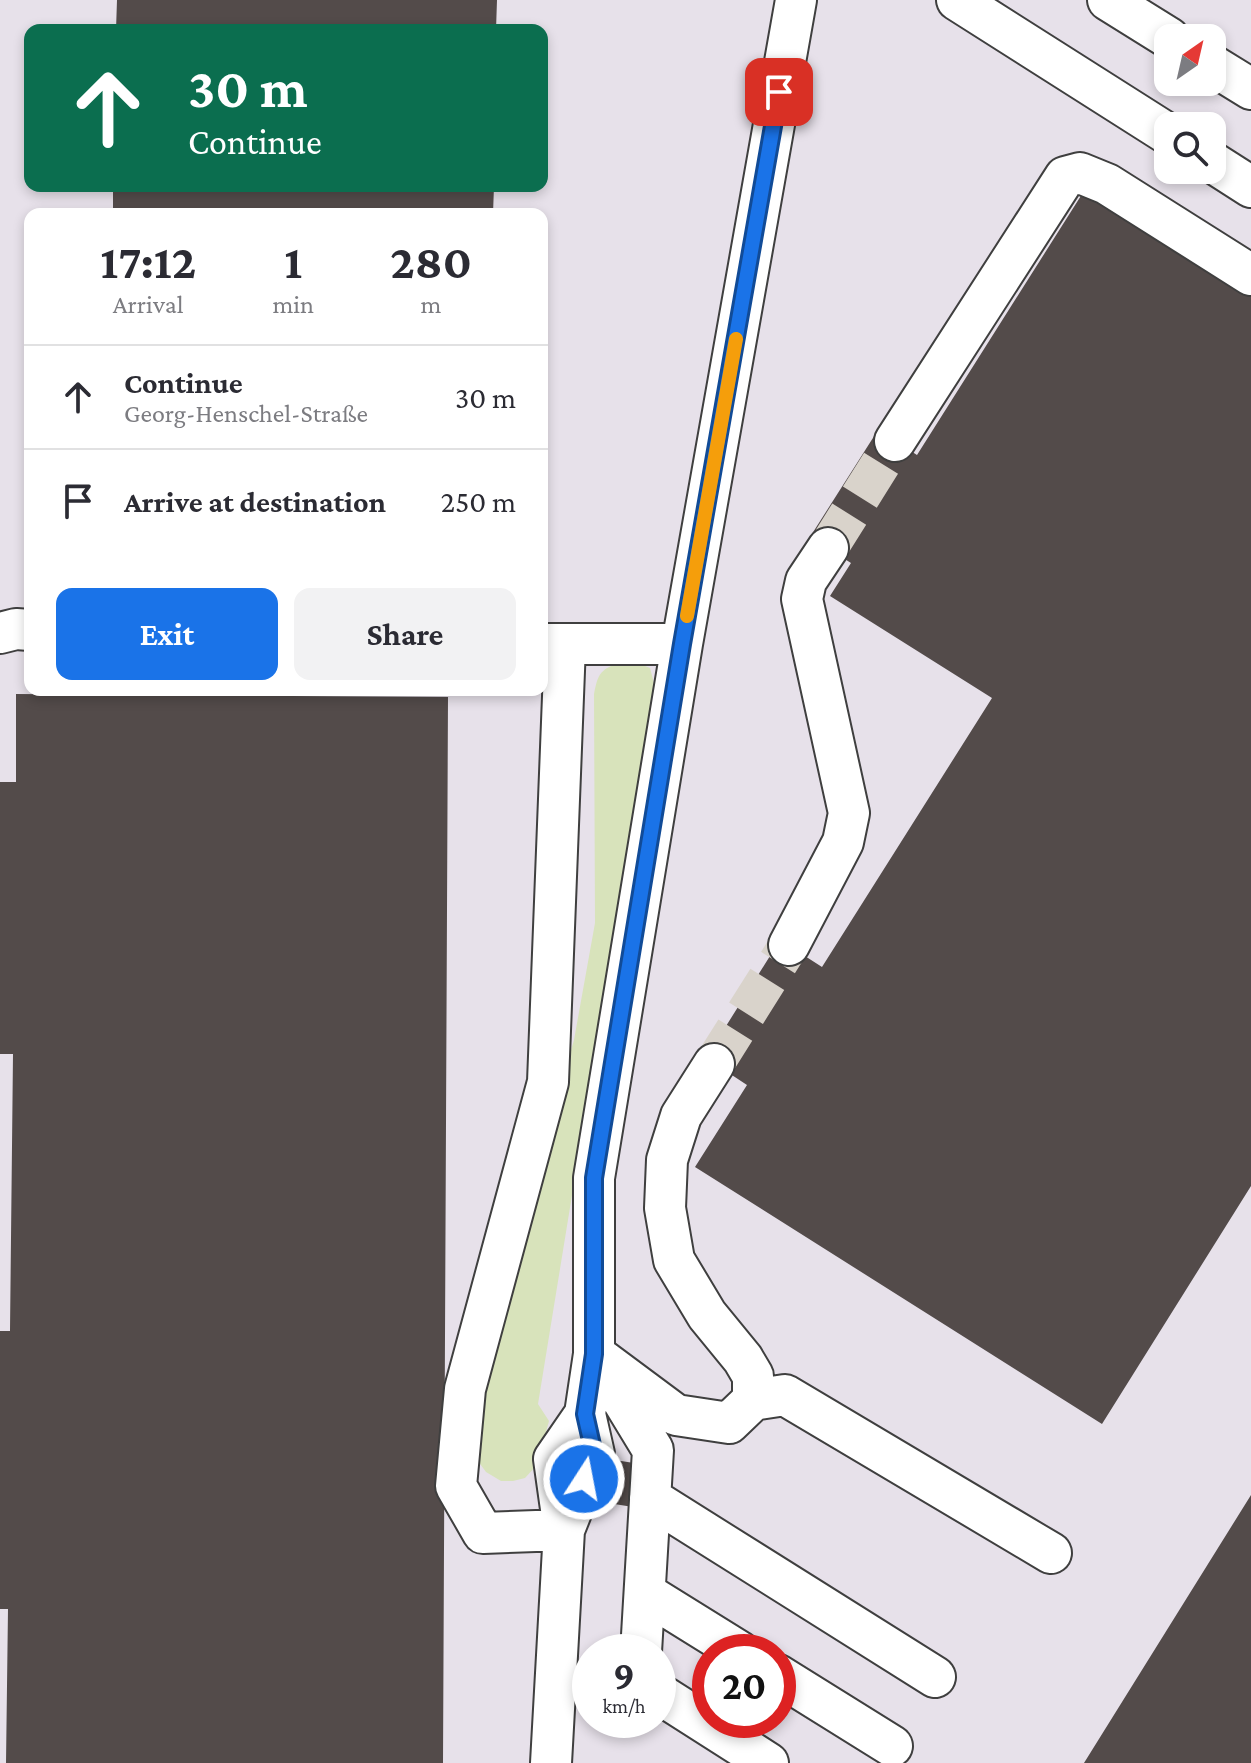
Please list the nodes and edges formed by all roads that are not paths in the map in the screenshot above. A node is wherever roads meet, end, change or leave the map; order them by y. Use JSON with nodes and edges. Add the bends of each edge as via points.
{"nodes":[{"id":1,"x":796,"y":0,"type":"edge"},
{"id":2,"x":957,"y":0,"type":"edge"},
{"id":3,"x":1108,"y":0,"type":"edge"},
{"id":4,"x":1154,"y":29,"type":"edge"},
{"id":5,"x":1226,"y":74,"type":"edge"},
{"id":6,"x":1251,"y":89,"type":"edge"},
{"id":7,"x":1154,"y":125,"type":"edge"},
{"id":8,"x":1226,"y":171,"type":"edge"},
{"id":9,"x":1251,"y":187,"type":"edge"},
{"id":10,"x":1251,"y":275,"type":"edge"},
{"id":11,"x":895,"y":441,"type":"tunnel mouth"},
{"id":12,"x":828,"y":548,"type":"tunnel mouth"},
{"id":13,"x":24,"y":630,"type":"edge"},
{"id":14,"x":0,"y":633,"type":"edge"},
{"id":15,"x":682,"y":644,"type":"junction"},
{"id":16,"x":554,"y":645,"type":"edge"},
{"id":17,"x":789,"y":945,"type":"tunnel mouth"},
{"id":18,"x":714,"y":1064,"type":"tunnel mouth"},
{"id":19,"x":594,"y":1354,"type":"junction"},
{"id":20,"x":753,"y":1400,"type":"junction"},
{"id":21,"x":650,"y":1498,"type":"junction"},
{"id":22,"x":564,"y":1530,"type":"junction"},
{"id":23,"x":1051,"y":1553,"type":"dead end"},
{"id":24,"x":645,"y":1593,"type":"junction"},
{"id":25,"x":642,"y":1634,"type":"edge"},
{"id":26,"x":711,"y":1634,"type":"edge"},
{"id":27,"x":935,"y":1677,"type":"dead end"},
{"id":28,"x":796,"y":1686,"type":"edge"},
{"id":29,"x":676,"y":1704,"type":"edge"},
{"id":30,"x":892,"y":1746,"type":"dead end"},
{"id":31,"x":551,"y":1763,"type":"edge"},
{"id":32,"x":768,"y":1763,"type":"edge"}],
"edges":[{"from":1,"to":15,"type":"street"},
{"from":2,"to":7,"type":"street"},
{"from":3,"to":4,"type":"street"},
{"from":5,"to":6,"type":"street"},
{"from":8,"to":9,"type":"street"},
{"from":10,"to":11,"type":"street","via":[[1107,184],[1080,173],[1065,177]]},
{"from":12,"to":17,"type":"street","via":[[806,581],[802,599],[849,813],[843,842]]},
{"from":13,"to":14,"type":"street"},
{"from":15,"to":16,"type":"street"},
{"from":15,"to":19,"type":"street","via":[[594,1178]]},
{"from":16,"to":22,"type":"street","via":[[548,1082],[465,1389],[456,1486],[483,1533]]},
{"from":18,"to":20,"type":"street","via":[[681,1116],[667,1160],[665,1208],[674,1260],[753,1376]]},
{"from":19,"to":20,"type":"street","via":[[676,1415],[729,1423]]},
{"from":19,"to":21,"type":"street","via":[[653,1450]]},
{"from":19,"to":22,"type":"street","via":[[585,1414],[554,1459]]},
{"from":20,"to":23,"type":"street","via":[[785,1395]]},
{"from":21,"to":24,"type":"street"},
{"from":21,"to":27,"type":"street"},
{"from":22,"to":31,"type":"street"},
{"from":24,"to":25,"type":"street"},
{"from":24,"to":26,"type":"street"},
{"from":28,"to":30,"type":"street"},
{"from":29,"to":32,"type":"street"}]}
